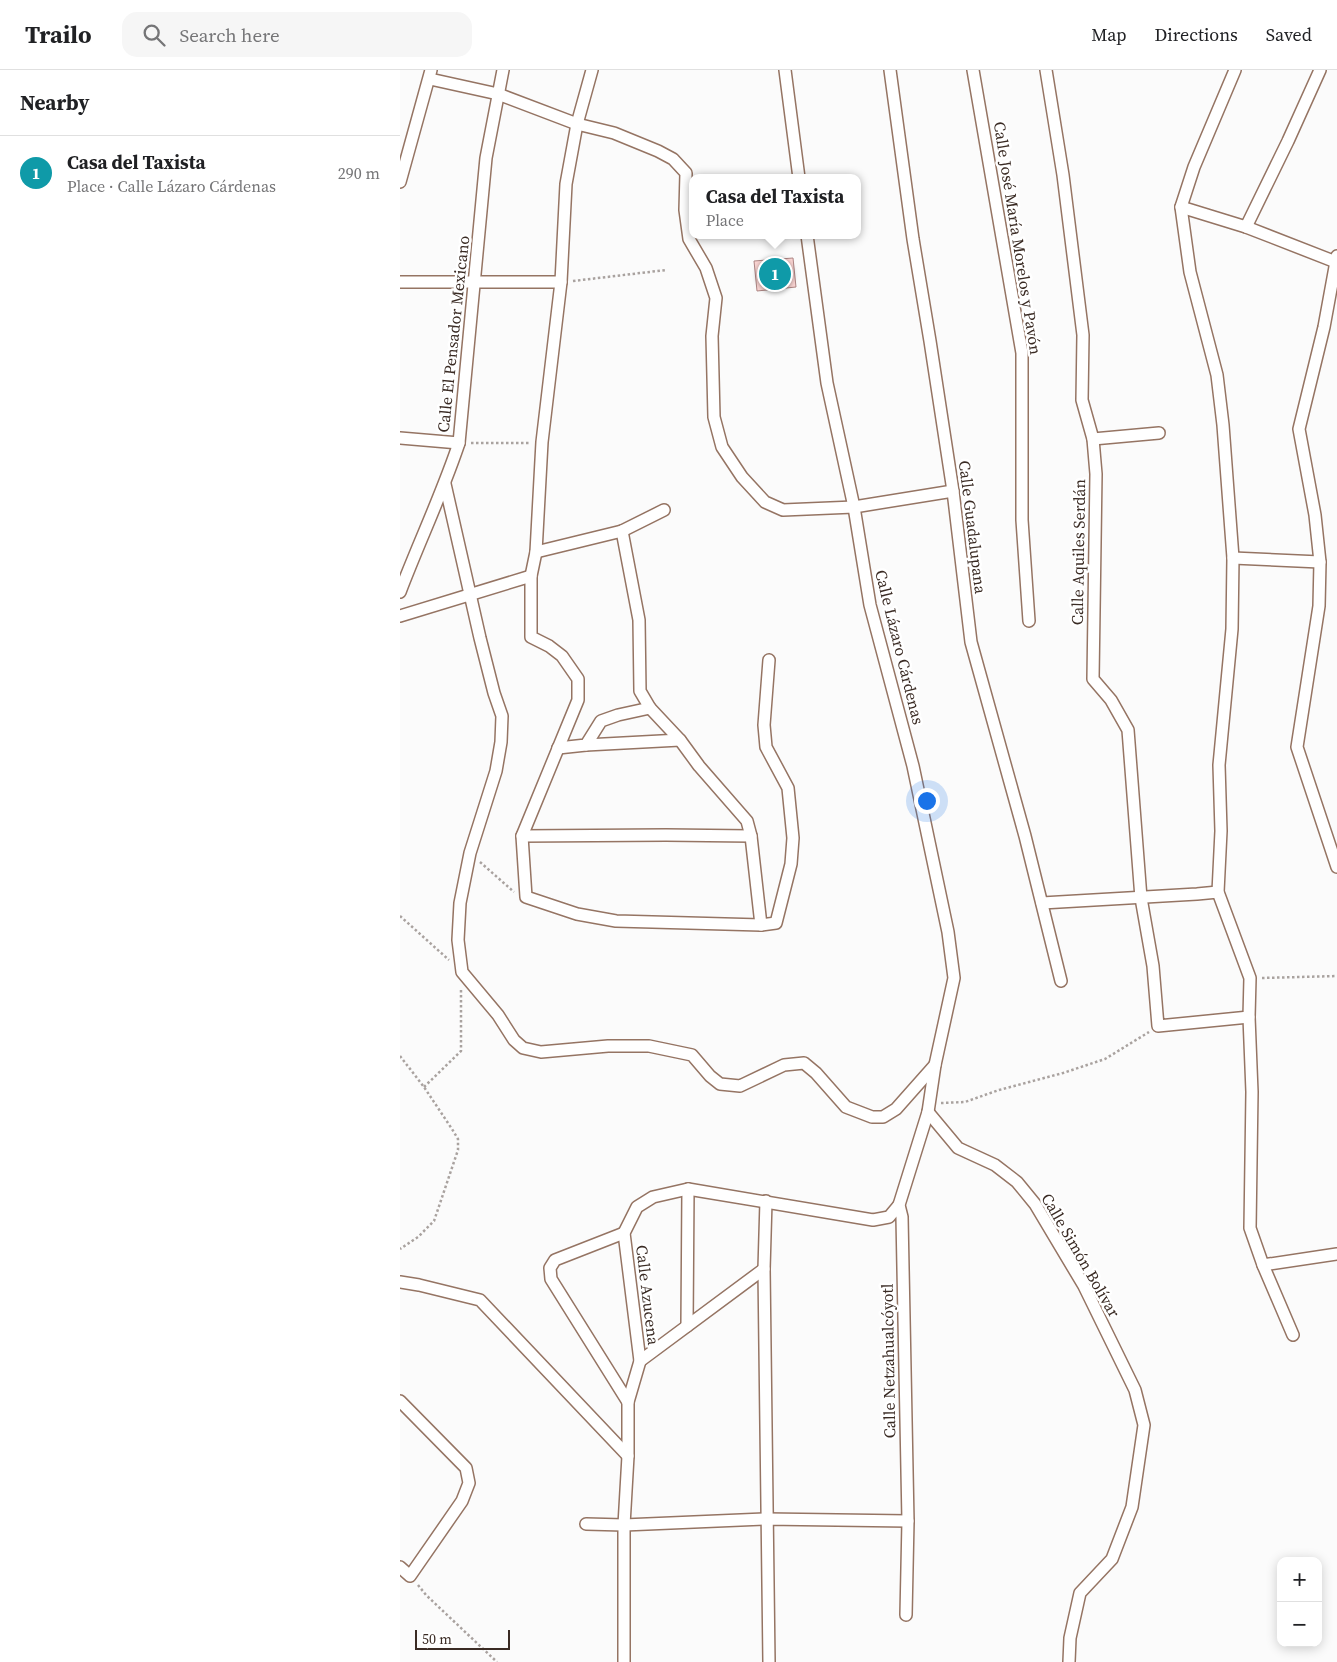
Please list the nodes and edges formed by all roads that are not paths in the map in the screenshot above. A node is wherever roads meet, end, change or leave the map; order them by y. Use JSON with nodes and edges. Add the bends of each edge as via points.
{"nodes":[{"id":1,"x":503,"y":70,"type":"edge"},
{"id":2,"x":592,"y":70,"type":"edge"},
{"id":3,"x":785,"y":70,"type":"edge"},
{"id":4,"x":890,"y":70,"type":"edge"},
{"id":5,"x":973,"y":70,"type":"edge"},
{"id":6,"x":1046,"y":70,"type":"edge"},
{"id":7,"x":1235,"y":70,"type":"edge"},
{"id":8,"x":1320,"y":70,"type":"edge"},
{"id":9,"x":430,"y":74,"type":"edge"},
{"id":10,"x":498,"y":94,"type":"junction"},
{"id":11,"x":577,"y":124,"type":"junction"},
{"id":12,"x":798,"y":174,"type":"edge"},
{"id":13,"x":400,"y":182,"type":"edge"},
{"id":14,"x":1181,"y":207,"type":"junction"},
{"id":15,"x":1246,"y":227,"type":"junction"},
{"id":16,"x":808,"y":239,"type":"edge"},
{"id":17,"x":1336,"y":259,"type":"edge"},
{"id":18,"x":400,"y":282,"type":"edge"},
{"id":19,"x":561,"y":282,"type":"junction"},
{"id":20,"x":475,"y":283,"type":"junction"},
{"id":21,"x":1159,"y":433,"type":"dead end"},
{"id":22,"x":400,"y":438,"type":"edge"},
{"id":23,"x":1093,"y":439,"type":"junction"},
{"id":24,"x":459,"y":444,"type":"junction"},
{"id":25,"x":445,"y":484,"type":"junction"},
{"id":26,"x":953,"y":491,"type":"junction"},
{"id":27,"x":854,"y":506,"type":"junction"},
{"id":28,"x":664,"y":510,"type":"dead end"},
{"id":29,"x":622,"y":531,"type":"junction"},
{"id":30,"x":536,"y":552,"type":"junction"},
{"id":31,"x":1233,"y":558,"type":"junction"},
{"id":32,"x":1320,"y":562,"type":"junction"},
{"id":33,"x":531,"y":576,"type":"junction"},
{"id":34,"x":400,"y":592,"type":"edge"},
{"id":35,"x":471,"y":594,"type":"junction"},
{"id":36,"x":400,"y":616,"type":"edge"},
{"id":37,"x":1029,"y":621,"type":"dead end"},
{"id":38,"x":769,"y":660,"type":"dead end"},
{"id":39,"x":650,"y":708,"type":"junction"},
{"id":40,"x":680,"y":740,"type":"junction"},
{"id":41,"x":586,"y":745,"type":"junction"},
{"id":42,"x":558,"y":748,"type":"junction"},
{"id":43,"x":522,"y":836,"type":"junction"},
{"id":44,"x":751,"y":836,"type":"junction"},
{"id":45,"x":1337,"y":867,"type":"edge"},
{"id":46,"x":1218,"y":892,"type":"junction"},
{"id":47,"x":1141,"y":898,"type":"junction"},
{"id":48,"x":1042,"y":902,"type":"junction"},
{"id":49,"x":761,"y":924,"type":"junction"},
{"id":50,"x":1061,"y":981,"type":"dead end"},
{"id":51,"x":1249,"y":1018,"type":"junction"},
{"id":52,"x":934,"y":1065,"type":"junction"},
{"id":53,"x":928,"y":1108,"type":"junction"},
{"id":54,"x":688,"y":1189,"type":"junction"},
{"id":55,"x":766,"y":1201,"type":"junction"},
{"id":56,"x":899,"y":1205,"type":"junction"},
{"id":57,"x":624,"y":1233,"type":"junction"},
{"id":58,"x":1337,"y":1254,"type":"edge"},
{"id":59,"x":1263,"y":1265,"type":"junction"},
{"id":60,"x":764,"y":1269,"type":"junction"},
{"id":61,"x":400,"y":1282,"type":"edge"},
{"id":62,"x":687,"y":1326,"type":"junction"},
{"id":63,"x":1293,"y":1335,"type":"dead end"},
{"id":64,"x":640,"y":1361,"type":"junction"},
{"id":65,"x":400,"y":1401,"type":"edge"},
{"id":66,"x":628,"y":1402,"type":"junction"},
{"id":67,"x":628,"y":1456,"type":"junction"},
{"id":68,"x":766,"y":1519,"type":"junction"},
{"id":69,"x":908,"y":1521,"type":"junction"},
{"id":70,"x":586,"y":1524,"type":"dead end"},
{"id":71,"x":624,"y":1525,"type":"junction"},
{"id":72,"x":400,"y":1567,"type":"edge"},
{"id":73,"x":906,"y":1615,"type":"dead end"},
{"id":74,"x":624,"y":1662,"type":"edge"},
{"id":75,"x":769,"y":1662,"type":"edge"},
{"id":76,"x":1069,"y":1662,"type":"edge"}],
"edges":[{"from":1,"to":10,"type":"street","name":"Calle El Pensador Mexicano"},
{"from":2,"to":11,"type":"street"},
{"from":3,"to":12,"type":"street"},
{"from":4,"to":26,"type":"street","name":"Calle Guadalupana"},
{"from":5,"to":37,"type":"street","name":"Calle José María Morelos y Pavón","via":[[1022,353],[1022,520]]},
{"from":6,"to":23,"type":"street","name":"Calle Aquiles Serdán","via":[[1083,335],[1082,400]]},
{"from":7,"to":14,"type":"street","via":[[1194,167]]},
{"from":8,"to":15,"type":"street"},
{"from":9,"to":10,"type":"street"},
{"from":9,"to":13,"type":"street"},
{"from":10,"to":11,"type":"street"},
{"from":10,"to":20,"type":"street","name":"Calle El Pensador Mexicano","via":[[486,158]]},
{"from":11,"to":19,"type":"street","via":[[566,184]]},
{"from":11,"to":27,"type":"street","via":[[614,133],[658,151],[686,173],[685,210],[689,240],[706,268],[716,298],[712,336],[714,417],[722,448],[742,477],[765,502],[783,510]]},
{"from":14,"to":15,"type":"street"},
{"from":14,"to":31,"type":"street","via":[[1190,272],[1217,375]]},
{"from":15,"to":17,"type":"street"},
{"from":16,"to":27,"type":"street","name":"Calle Lázaro Cárdenas","via":[[827,383]]},
{"from":17,"to":32,"type":"street","via":[[1324,328],[1299,429]]},
{"from":18,"to":20,"type":"street"},
{"from":19,"to":20,"type":"street"},
{"from":19,"to":30,"type":"street","via":[[542,442]]},
{"from":20,"to":24,"type":"street","name":"Calle El Pensador Mexicano"},
{"from":21,"to":23,"type":"street"},
{"from":22,"to":24,"type":"street"},
{"from":23,"to":47,"type":"street","name":"Calle Aquiles Serdán","via":[[1096,474],[1093,679],[1111,700],[1128,730]]},
{"from":24,"to":25,"type":"street","name":"Calle El Pensador Mexicano"},
{"from":25,"to":34,"type":"street","name":"Calle El Pensador Mexicano"},
{"from":25,"to":35,"type":"street"},
{"from":26,"to":27,"type":"street"},
{"from":26,"to":48,"type":"street","name":"Calle Guadalupana","via":[[971,642]]},
{"from":27,"to":52,"type":"street","name":"Calle Lázaro Cárdenas","via":[[870,605],[913,766],[948,932],[954,978]]},
{"from":28,"to":29,"type":"street"},
{"from":29,"to":30,"type":"street"},
{"from":29,"to":39,"type":"street","via":[[639,620],[640,691]]},
{"from":30,"to":33,"type":"street"},
{"from":31,"to":32,"type":"street"},
{"from":31,"to":46,"type":"street","via":[[1232,629],[1219,765],[1221,831]]},
{"from":32,"to":45,"type":"street","via":[[1319,606],[1297,747]]},
{"from":33,"to":35,"type":"street"},
{"from":33,"to":42,"type":"street","via":[[531,637],[562,656],[578,679],[578,700]]},
{"from":35,"to":36,"type":"street"},
{"from":35,"to":52,"type":"street","via":[[502,716],[502,742],[470,853],[460,903],[458,940],[462,972],[514,1040],[523,1048],[541,1052],[650,1046],[692,1055],[720,1084],[740,1086],[784,1066],[804,1063],[846,1107],[872,1117],[882,1117],[896,1109]]},
{"from":38,"to":49,"type":"street","via":[[764,724],[766,746],[788,788],[793,838],[791,864],[776,923]]},
{"from":39,"to":40,"type":"street"},
{"from":39,"to":41,"type":"street","via":[[601,721]]},
{"from":40,"to":41,"type":"street"},
{"from":40,"to":44,"type":"street","via":[[747,821]]},
{"from":41,"to":42,"type":"street"},
{"from":42,"to":43,"type":"street"},
{"from":43,"to":44,"type":"street"},
{"from":43,"to":49,"type":"street","via":[[526,897],[577,914],[616,921]]},
{"from":44,"to":49,"type":"street"},
{"from":46,"to":47,"type":"street"},
{"from":46,"to":51,"type":"street","via":[[1250,978]]},
{"from":47,"to":48,"type":"street"},
{"from":47,"to":51,"type":"street","name":"Calle Aquiles Serdán","via":[[1153,966],[1158,1026]]},
{"from":48,"to":50,"type":"street","name":"Calle Guadalupana"},
{"from":51,"to":59,"type":"street","via":[[1252,1092],[1250,1228]]},
{"from":52,"to":53,"type":"street","name":"Calle Lázaro Cárdenas"},
{"from":53,"to":56,"type":"street","name":"Calle Netzahualcóyotl"},
{"from":53,"to":76,"type":"street","name":"Calle Simón Bolívar","via":[[958,1148],[996,1165],[1035,1204],[1084,1286],[1135,1390],[1144,1426],[1132,1506],[1112,1559],[1080,1593],[1070,1638]]},
{"from":54,"to":55,"type":"street","name":"Calle Azucena"},
{"from":54,"to":57,"type":"street","name":"Calle Azucena","via":[[653,1197],[637,1208]]},
{"from":54,"to":62,"type":"street"},
{"from":55,"to":56,"type":"street","name":"Calle Azucena","via":[[873,1220],[889,1218]]},
{"from":55,"to":60,"type":"street"},
{"from":56,"to":69,"type":"street","name":"Calle Netzahualcóyotl","via":[[902,1217]]},
{"from":57,"to":64,"type":"street","name":"Calle Azucena"},
{"from":57,"to":66,"type":"street","via":[[555,1260],[550,1268],[551,1279]]},
{"from":58,"to":59,"type":"street"},
{"from":59,"to":63,"type":"street"},
{"from":60,"to":62,"type":"street"},
{"from":60,"to":68,"type":"street"},
{"from":61,"to":67,"type":"street","via":[[480,1300]]},
{"from":62,"to":64,"type":"street"},
{"from":64,"to":66,"type":"street","name":"Calle Azucena"},
{"from":65,"to":72,"type":"street","via":[[466,1468],[469,1484],[462,1501],[410,1576]]},
{"from":66,"to":67,"type":"street","name":"Calle Azucena"},
{"from":67,"to":71,"type":"street","name":"Calle Azucena"},
{"from":68,"to":69,"type":"street"},
{"from":68,"to":71,"type":"street"},
{"from":68,"to":75,"type":"street"},
{"from":69,"to":73,"type":"street","name":"Calle Netzahualcóyotl"},
{"from":70,"to":71,"type":"street"},
{"from":71,"to":74,"type":"street","name":"Calle Azucena"}]}
